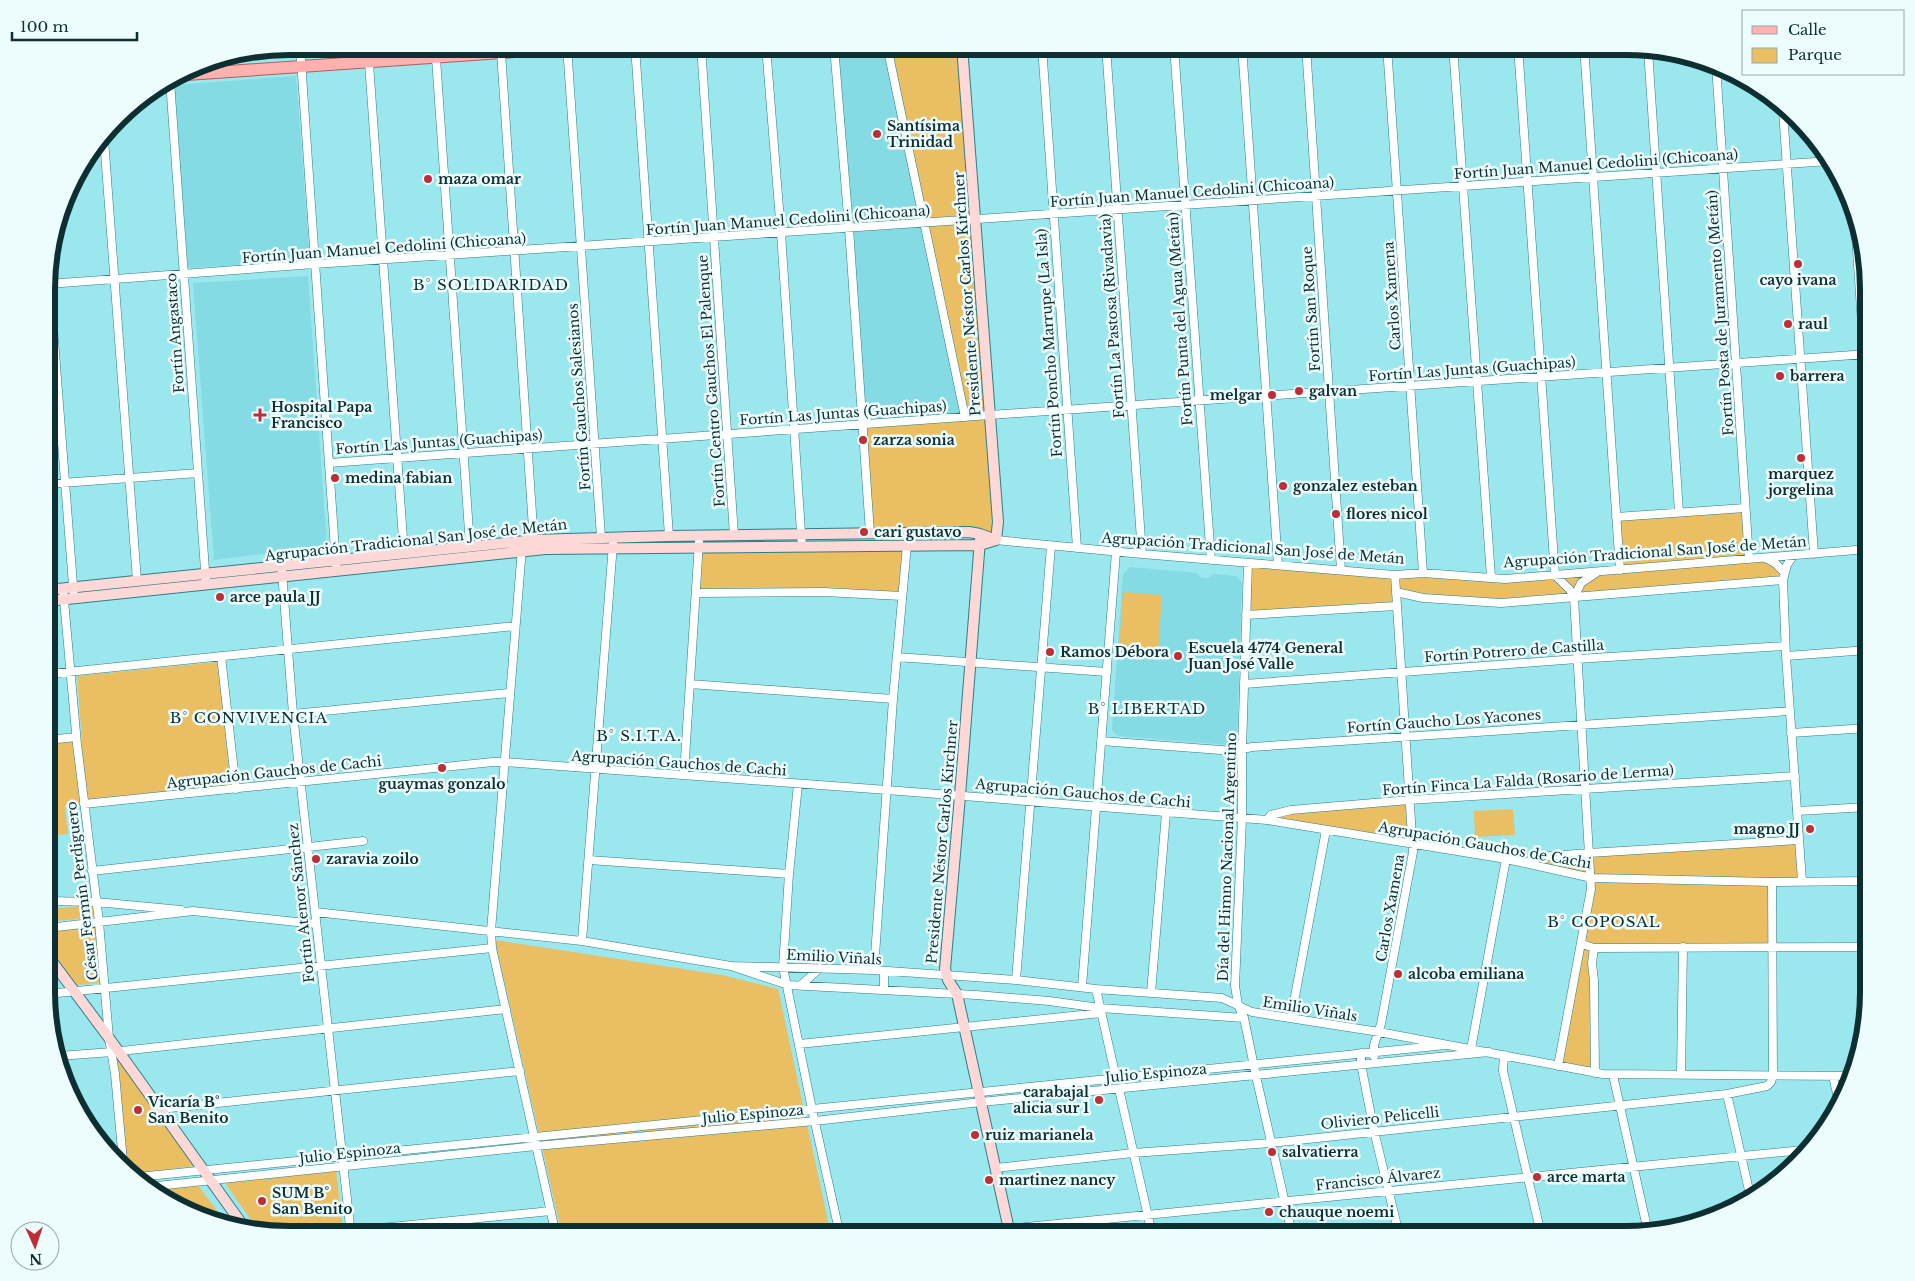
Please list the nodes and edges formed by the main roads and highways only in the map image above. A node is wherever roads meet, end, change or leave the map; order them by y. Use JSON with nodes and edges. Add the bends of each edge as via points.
{"nodes":[{"id":1,"x":468,"y":55,"type":"edge"},
{"id":2,"x":196,"y":75,"type":"edge"}],
"edges":[{"from":1,"to":2,"type":"main road"}]}
